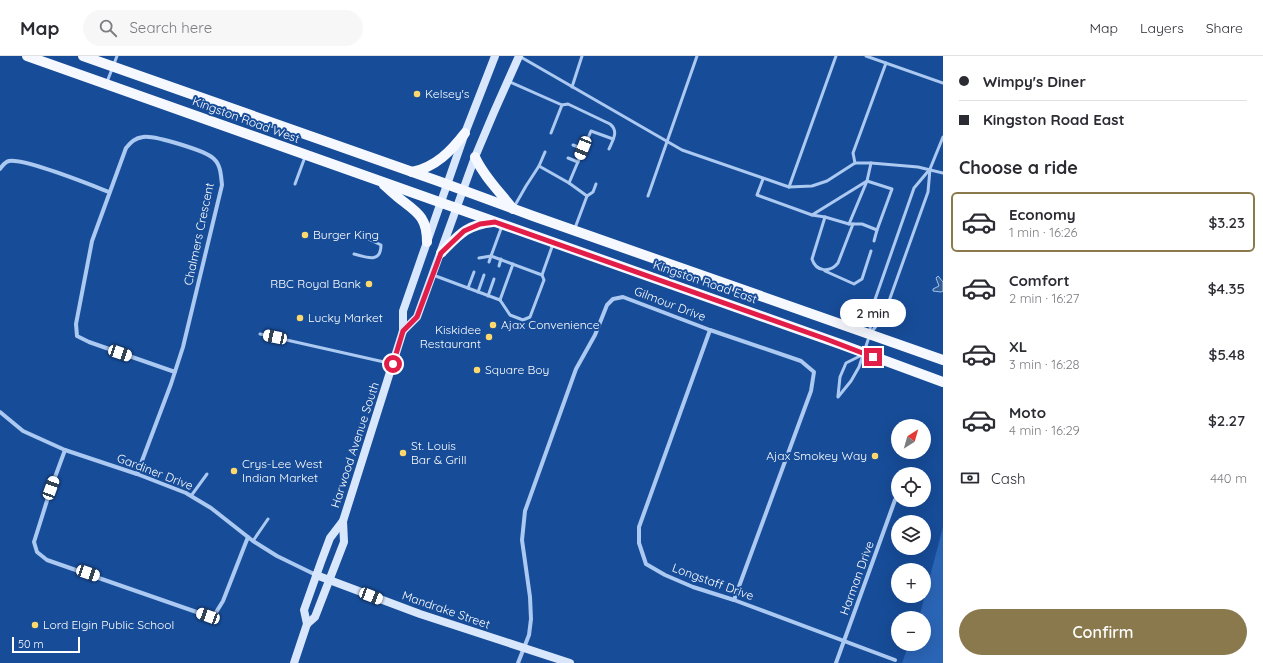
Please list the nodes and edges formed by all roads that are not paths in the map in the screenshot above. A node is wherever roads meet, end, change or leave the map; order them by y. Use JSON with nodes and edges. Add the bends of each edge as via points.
{"nodes":[{"id":1,"x":27,"y":56,"type":"edge"},
{"id":2,"x":83,"y":56,"type":"edge"},
{"id":3,"x":117,"y":56,"type":"edge"},
{"id":4,"x":495,"y":56,"type":"edge"},
{"id":5,"x":519,"y":56,"type":"edge"},
{"id":6,"x":582,"y":56,"type":"edge"},
{"id":7,"x":697,"y":56,"type":"edge"},
{"id":8,"x":836,"y":56,"type":"edge"},
{"id":9,"x":866,"y":56,"type":"edge"},
{"id":10,"x":886,"y":63,"type":"junction"},
{"id":11,"x":113,"y":67,"type":"junction"},
{"id":12,"x":508,"y":81,"type":"junction"},
{"id":13,"x":943,"y":83,"type":"edge"},
{"id":14,"x":106,"y":84,"type":"junction"},
{"id":15,"x":572,"y":87,"type":"junction"},
{"id":16,"x":562,"y":105,"type":"junction"},
{"id":17,"x":465,"y":133,"type":"junction"},
{"id":18,"x":551,"y":133,"type":"dead end"},
{"id":19,"x":943,"y":137,"type":"edge"},
{"id":20,"x":613,"y":139,"type":"junction"},
{"id":21,"x":667,"y":141,"type":"junction"},
{"id":22,"x":573,"y":145,"type":"dead end"},
{"id":23,"x":583,"y":148,"type":"junction"},
{"id":24,"x":609,"y":149,"type":"dead end"},
{"id":25,"x":545,"y":152,"type":"dead end"},
{"id":26,"x":306,"y":155,"type":"junction"},
{"id":27,"x":475,"y":157,"type":"junction"},
{"id":28,"x":568,"y":158,"type":"dead end"},
{"id":29,"x":578,"y":162,"type":"junction"},
{"id":30,"x":855,"y":163,"type":"junction"},
{"id":31,"x":871,"y":163,"type":"junction"},
{"id":32,"x":540,"y":166,"type":"junction"},
{"id":33,"x":0,"y":169,"type":"edge"},
{"id":34,"x":930,"y":169,"type":"junction"},
{"id":35,"x":412,"y":172,"type":"junction"},
{"id":36,"x":943,"y":173,"type":"edge"},
{"id":37,"x":763,"y":179,"type":"junction"},
{"id":38,"x":380,"y":181,"type":"junction"},
{"id":39,"x":867,"y":181,"type":"junction"},
{"id":40,"x":570,"y":183,"type":"junction"},
{"id":41,"x":295,"y":184,"type":"dead end"},
{"id":42,"x":448,"y":184,"type":"junction"},
{"id":43,"x":596,"y":184,"type":"dead end"},
{"id":44,"x":789,"y":187,"type":"junction"},
{"id":45,"x":463,"y":190,"type":"junction"},
{"id":46,"x":109,"y":192,"type":"junction"},
{"id":47,"x":587,"y":196,"type":"junction"},
{"id":48,"x":648,"y":196,"type":"dead end"},
{"id":49,"x":441,"y":202,"type":"junction"},
{"id":50,"x":513,"y":208,"type":"junction"},
{"id":51,"x":457,"y":209,"type":"junction"},
{"id":52,"x":812,"y":215,"type":"junction"},
{"id":53,"x":826,"y":217,"type":"junction"},
{"id":54,"x":499,"y":223,"type":"junction"},
{"id":55,"x":851,"y":224,"type":"junction"},
{"id":56,"x":575,"y":230,"type":"junction"},
{"id":57,"x":877,"y":230,"type":"junction"},
{"id":58,"x":358,"y":234,"type":"dead end"},
{"id":59,"x":874,"y":241,"type":"dead end"},
{"id":60,"x":427,"y":242,"type":"junction"},
{"id":61,"x":553,"y":242,"type":"junction"},
{"id":62,"x":871,"y":251,"type":"dead end"},
{"id":63,"x":441,"y":253,"type":"junction"},
{"id":64,"x":354,"y":254,"type":"dead end"},
{"id":65,"x":491,"y":256,"type":"junction"},
{"id":66,"x":479,"y":258,"type":"dead end"},
{"id":67,"x":501,"y":259,"type":"junction"},
{"id":68,"x":489,"y":262,"type":"dead end"},
{"id":69,"x":513,"y":264,"type":"junction"},
{"id":70,"x":499,"y":266,"type":"dead end"},
{"id":71,"x":820,"y":268,"type":"junction"},
{"id":72,"x":474,"y":272,"type":"dead end"},
{"id":73,"x":433,"y":275,"type":"junction"},
{"id":74,"x":484,"y":275,"type":"dead end"},
{"id":75,"x":542,"y":275,"type":"junction"},
{"id":76,"x":494,"y":279,"type":"dead end"},
{"id":77,"x":468,"y":288,"type":"junction"},
{"id":78,"x":478,"y":292,"type":"junction"},
{"id":79,"x":488,"y":296,"type":"junction"},
{"id":80,"x":500,"y":300,"type":"junction"},
{"id":81,"x":710,"y":330,"type":"junction"},
{"id":82,"x":403,"y":331,"type":"junction"},
{"id":83,"x":260,"y":334,"type":"dead end"},
{"id":84,"x":870,"y":334,"type":"junction"},
{"id":85,"x":864,"y":354,"type":"junction"},
{"id":86,"x":943,"y":360,"type":"edge"},
{"id":87,"x":393,"y":364,"type":"junction"},
{"id":88,"x":175,"y":372,"type":"junction"},
{"id":89,"x":943,"y":382,"type":"edge"},
{"id":90,"x":0,"y":412,"type":"edge"},
{"id":91,"x":66,"y":450,"type":"junction"},
{"id":92,"x":137,"y":474,"type":"junction"},
{"id":93,"x":207,"y":474,"type":"dead end"},
{"id":94,"x":191,"y":496,"type":"junction"},
{"id":95,"x":892,"y":507,"type":"edge"},
{"id":96,"x":268,"y":519,"type":"dead end"},
{"id":97,"x":343,"y":521,"type":"junction"},
{"id":98,"x":248,"y":537,"type":"junction"},
{"id":99,"x":253,"y":541,"type":"junction"},
{"id":100,"x":316,"y":575,"type":"junction"},
{"id":101,"x":330,"y":580,"type":"junction"},
{"id":102,"x":734,"y":600,"type":"junction"},
{"id":103,"x":307,"y":624,"type":"junction"},
{"id":104,"x":844,"y":642,"type":"junction"},
{"id":105,"x":523,"y":648,"type":"junction"},
{"id":106,"x":895,"y":660,"type":"dead end"},
{"id":107,"x":294,"y":663,"type":"edge"},
{"id":108,"x":518,"y":663,"type":"edge"},
{"id":109,"x":570,"y":663,"type":"edge"},
{"id":110,"x":836,"y":663,"type":"edge"}],
"edges":[{"from":1,"to":14,"type":"main road","name":"Kingston Road West"},
{"from":2,"to":11,"type":"main road","name":"Kingston Road West"},
{"from":3,"to":11,"type":"lane"},
{"from":4,"to":17,"type":"main road","name":"Harwood Avenue South"},
{"from":5,"to":12,"type":"main road","name":"Harwood Avenue South"},
{"from":5,"to":15,"type":"lane"},
{"from":6,"to":15,"type":"lane"},
{"from":7,"to":21,"type":"lane"},
{"from":8,"to":44,"type":"lane"},
{"from":9,"to":10,"type":"lane"},
{"from":10,"to":13,"type":"lane"},
{"from":10,"to":30,"type":"lane","via":[[853,153]]},
{"from":11,"to":14,"type":"lane"},
{"from":11,"to":35,"type":"main road","name":"Kingston Road West"},
{"from":12,"to":16,"type":"lane"},
{"from":12,"to":27,"type":"main road","name":"Harwood Avenue South"},
{"from":14,"to":26,"type":"main road","name":"Kingston Road West"},
{"from":15,"to":21,"type":"lane"},
{"from":16,"to":18,"type":"lane"},
{"from":16,"to":20,"type":"lane","via":[[568,104],[610,124],[616,132]]},
{"from":17,"to":35,"type":"main road","via":[[452,150],[432,165]]},
{"from":17,"to":42,"type":"main road","name":"Harwood Avenue South"},
{"from":19,"to":34,"type":"lane"},
{"from":20,"to":23,"type":"lane","via":[[591,131]]},
{"from":20,"to":24,"type":"lane"},
{"from":21,"to":37,"type":"lane","via":[[682,150]]},
{"from":21,"to":48,"type":"lane"},
{"from":22,"to":23,"type":"lane"},
{"from":23,"to":29,"type":"lane"},
{"from":25,"to":32,"type":"lane"},
{"from":26,"to":38,"type":"main road","name":"Kingston Road West"},
{"from":26,"to":41,"type":"lane"},
{"from":27,"to":45,"type":"main road","name":"Harwood Avenue South"},
{"from":27,"to":50,"type":"main road","via":[[488,179]]},
{"from":28,"to":29,"type":"lane"},
{"from":29,"to":40,"type":"lane"},
{"from":30,"to":31,"type":"lane"},
{"from":30,"to":44,"type":"lane","via":[[827,181],[812,186]]},
{"from":31,"to":34,"type":"lane"},
{"from":31,"to":39,"type":"lane"},
{"from":32,"to":40,"type":"lane"},
{"from":32,"to":50,"type":"lane"},
{"from":33,"to":46,"type":"street","via":[[9,161],[26,162]]},
{"from":34,"to":36,"type":"lane"},
{"from":34,"to":84,"type":"lane","via":[[928,192],[884,315]]},
{"from":34,"to":84,"type":"lane","via":[[914,188],[872,311]]},
{"from":35,"to":42,"type":"main road","name":"Kingston Road West"},
{"from":37,"to":44,"type":"lane"},
{"from":37,"to":52,"type":"lane","via":[[757,195]]},
{"from":38,"to":49,"type":"main road","name":"Kingston Road West"},
{"from":38,"to":60,"type":"main road","via":[[419,214],[427,230]]},
{"from":39,"to":52,"type":"lane"},
{"from":39,"to":55,"type":"lane"},
{"from":39,"to":57,"type":"lane","via":[[892,189]]},
{"from":40,"to":47,"type":"lane"},
{"from":42,"to":45,"type":"main road","name":"Kingston Road West"},
{"from":42,"to":49,"type":"main road","name":"Harwood Avenue South"},
{"from":43,"to":47,"type":"lane","via":[[593,192]]},
{"from":45,"to":50,"type":"main road","name":"Kingston Road East"},
{"from":45,"to":51,"type":"main road","name":"Harwood Avenue South"},
{"from":46,"to":88,"type":"street","name":"Chalmers Crescent","via":[[92,242],[76,324],[77,336]]},
{"from":46,"to":88,"type":"street","name":"Chalmers Crescent","via":[[126,148],[134,139],[144,136],[175,142],[214,158],[219,167],[222,185]]},
{"from":47,"to":56,"type":"lane"},
{"from":49,"to":51,"type":"main road","name":"Kingston Road West"},
{"from":49,"to":60,"type":"main road","name":"Harwood Avenue South"},
{"from":50,"to":56,"type":"main road","name":"Kingston Road East"},
{"from":51,"to":54,"type":"main road","name":"Kingston Road East"},
{"from":51,"to":63,"type":"main road","name":"Harwood Avenue South"},
{"from":52,"to":53,"type":"lane"},
{"from":53,"to":55,"type":"lane"},
{"from":53,"to":71,"type":"lane","via":[[812,259]]},
{"from":54,"to":61,"type":"main road","name":"Kingston Road East"},
{"from":54,"to":63,"type":"main road","via":[[480,224],[464,231]]},
{"from":54,"to":65,"type":"lane"},
{"from":55,"to":57,"type":"lane","via":[[862,224]]},
{"from":55,"to":71,"type":"lane","via":[[834,268]]},
{"from":56,"to":84,"type":"main road","name":"Kingston Road East"},
{"from":57,"to":59,"type":"lane"},
{"from":58,"to":64,"type":"lane","via":[[381,245],[381,252],[373,258]]},
{"from":60,"to":82,"type":"main road","name":"Harwood Avenue South","via":[[403,311]]},
{"from":61,"to":75,"type":"lane"},
{"from":61,"to":85,"type":"main road","name":"Kingston Road East"},
{"from":62,"to":71,"type":"lane","via":[[862,280],[854,284]]},
{"from":63,"to":73,"type":"main road","name":"Harwood Avenue South"},
{"from":65,"to":66,"type":"lane"},
{"from":65,"to":67,"type":"lane"},
{"from":65,"to":68,"type":"lane"},
{"from":67,"to":69,"type":"lane"},
{"from":67,"to":70,"type":"lane"},
{"from":69,"to":75,"type":"lane"},
{"from":69,"to":80,"type":"lane"},
{"from":72,"to":77,"type":"lane"},
{"from":73,"to":77,"type":"lane"},
{"from":73,"to":82,"type":"main road","name":"Harwood Avenue South","via":[[417,317]]},
{"from":74,"to":78,"type":"lane"},
{"from":75,"to":80,"type":"lane","via":[[544,280],[530,317],[523,320],[510,315]]},
{"from":76,"to":79,"type":"lane"},
{"from":77,"to":78,"type":"lane"},
{"from":78,"to":79,"type":"lane"},
{"from":79,"to":80,"type":"lane"},
{"from":81,"to":102,"type":"street","name":"Longstaff Drive","via":[[639,526],[639,543],[646,564],[652,568],[693,587]]},
{"from":81,"to":102,"type":"street","name":"Gilmour Drive","via":[[801,361],[814,372],[811,391]]},
{"from":81,"to":105,"type":"street","name":"Gilmour Drive","via":[[623,297],[613,299],[607,305],[595,335],[576,369],[525,511],[522,540],[532,619]]},
{"from":82,"to":87,"type":"main road","name":"Harwood Avenue South"},
{"from":83,"to":87,"type":"lane"},
{"from":84,"to":85,"type":"lane"},
{"from":84,"to":86,"type":"main road","name":"Kingston Road East"},
{"from":85,"to":85,"type":"lane","via":[[846,363],[840,378],[838,398],[851,381]]},
{"from":85,"to":89,"type":"main road","name":"Kingston Road East"},
{"from":87,"to":97,"type":"main road","name":"Harwood Avenue South"},
{"from":88,"to":92,"type":"street","name":"Chalmers Crescent"},
{"from":90,"to":91,"type":"street","name":"Gardiner Drive","via":[[24,431]]},
{"from":91,"to":92,"type":"street","name":"Gardiner Drive"},
{"from":91,"to":98,"type":"street","via":[[34,542],[37,552],[47,560],[208,616],[215,614],[223,601]]},
{"from":92,"to":94,"type":"street","name":"Gardiner Drive"},
{"from":93,"to":94,"type":"lane"},
{"from":94,"to":98,"type":"street","name":"Gardiner Drive"},
{"from":95,"to":104,"type":"street","name":"Harman Drive"},
{"from":96,"to":99,"type":"lane"},
{"from":97,"to":100,"type":"main road","name":"Harwood Avenue South","via":[[330,538]]},
{"from":97,"to":101,"type":"main road","name":"Harwood Avenue South","via":[[344,542]]},
{"from":98,"to":99,"type":"street","name":"Gardiner Drive"},
{"from":99,"to":100,"type":"street","name":"Gardiner Drive"},
{"from":100,"to":101,"type":"main road","name":"Mandrake Street"},
{"from":100,"to":103,"type":"main road","name":"Harwood Avenue South","via":[[304,610]]},
{"from":101,"to":103,"type":"main road","name":"Harwood Avenue South","via":[[315,617]]},
{"from":101,"to":105,"type":"main road","name":"Mandrake Street","via":[[420,614]]},
{"from":102,"to":104,"type":"street","name":"Longstaff Drive"},
{"from":103,"to":107,"type":"main road","name":"Harwood Avenue South"},
{"from":104,"to":106,"type":"street","name":"Longstaff Drive"},
{"from":104,"to":110,"type":"street","name":"Harman Drive"},
{"from":105,"to":108,"type":"street","name":"Gilmour Drive"},
{"from":105,"to":109,"type":"main road","name":"Mandrake Street"}]}
